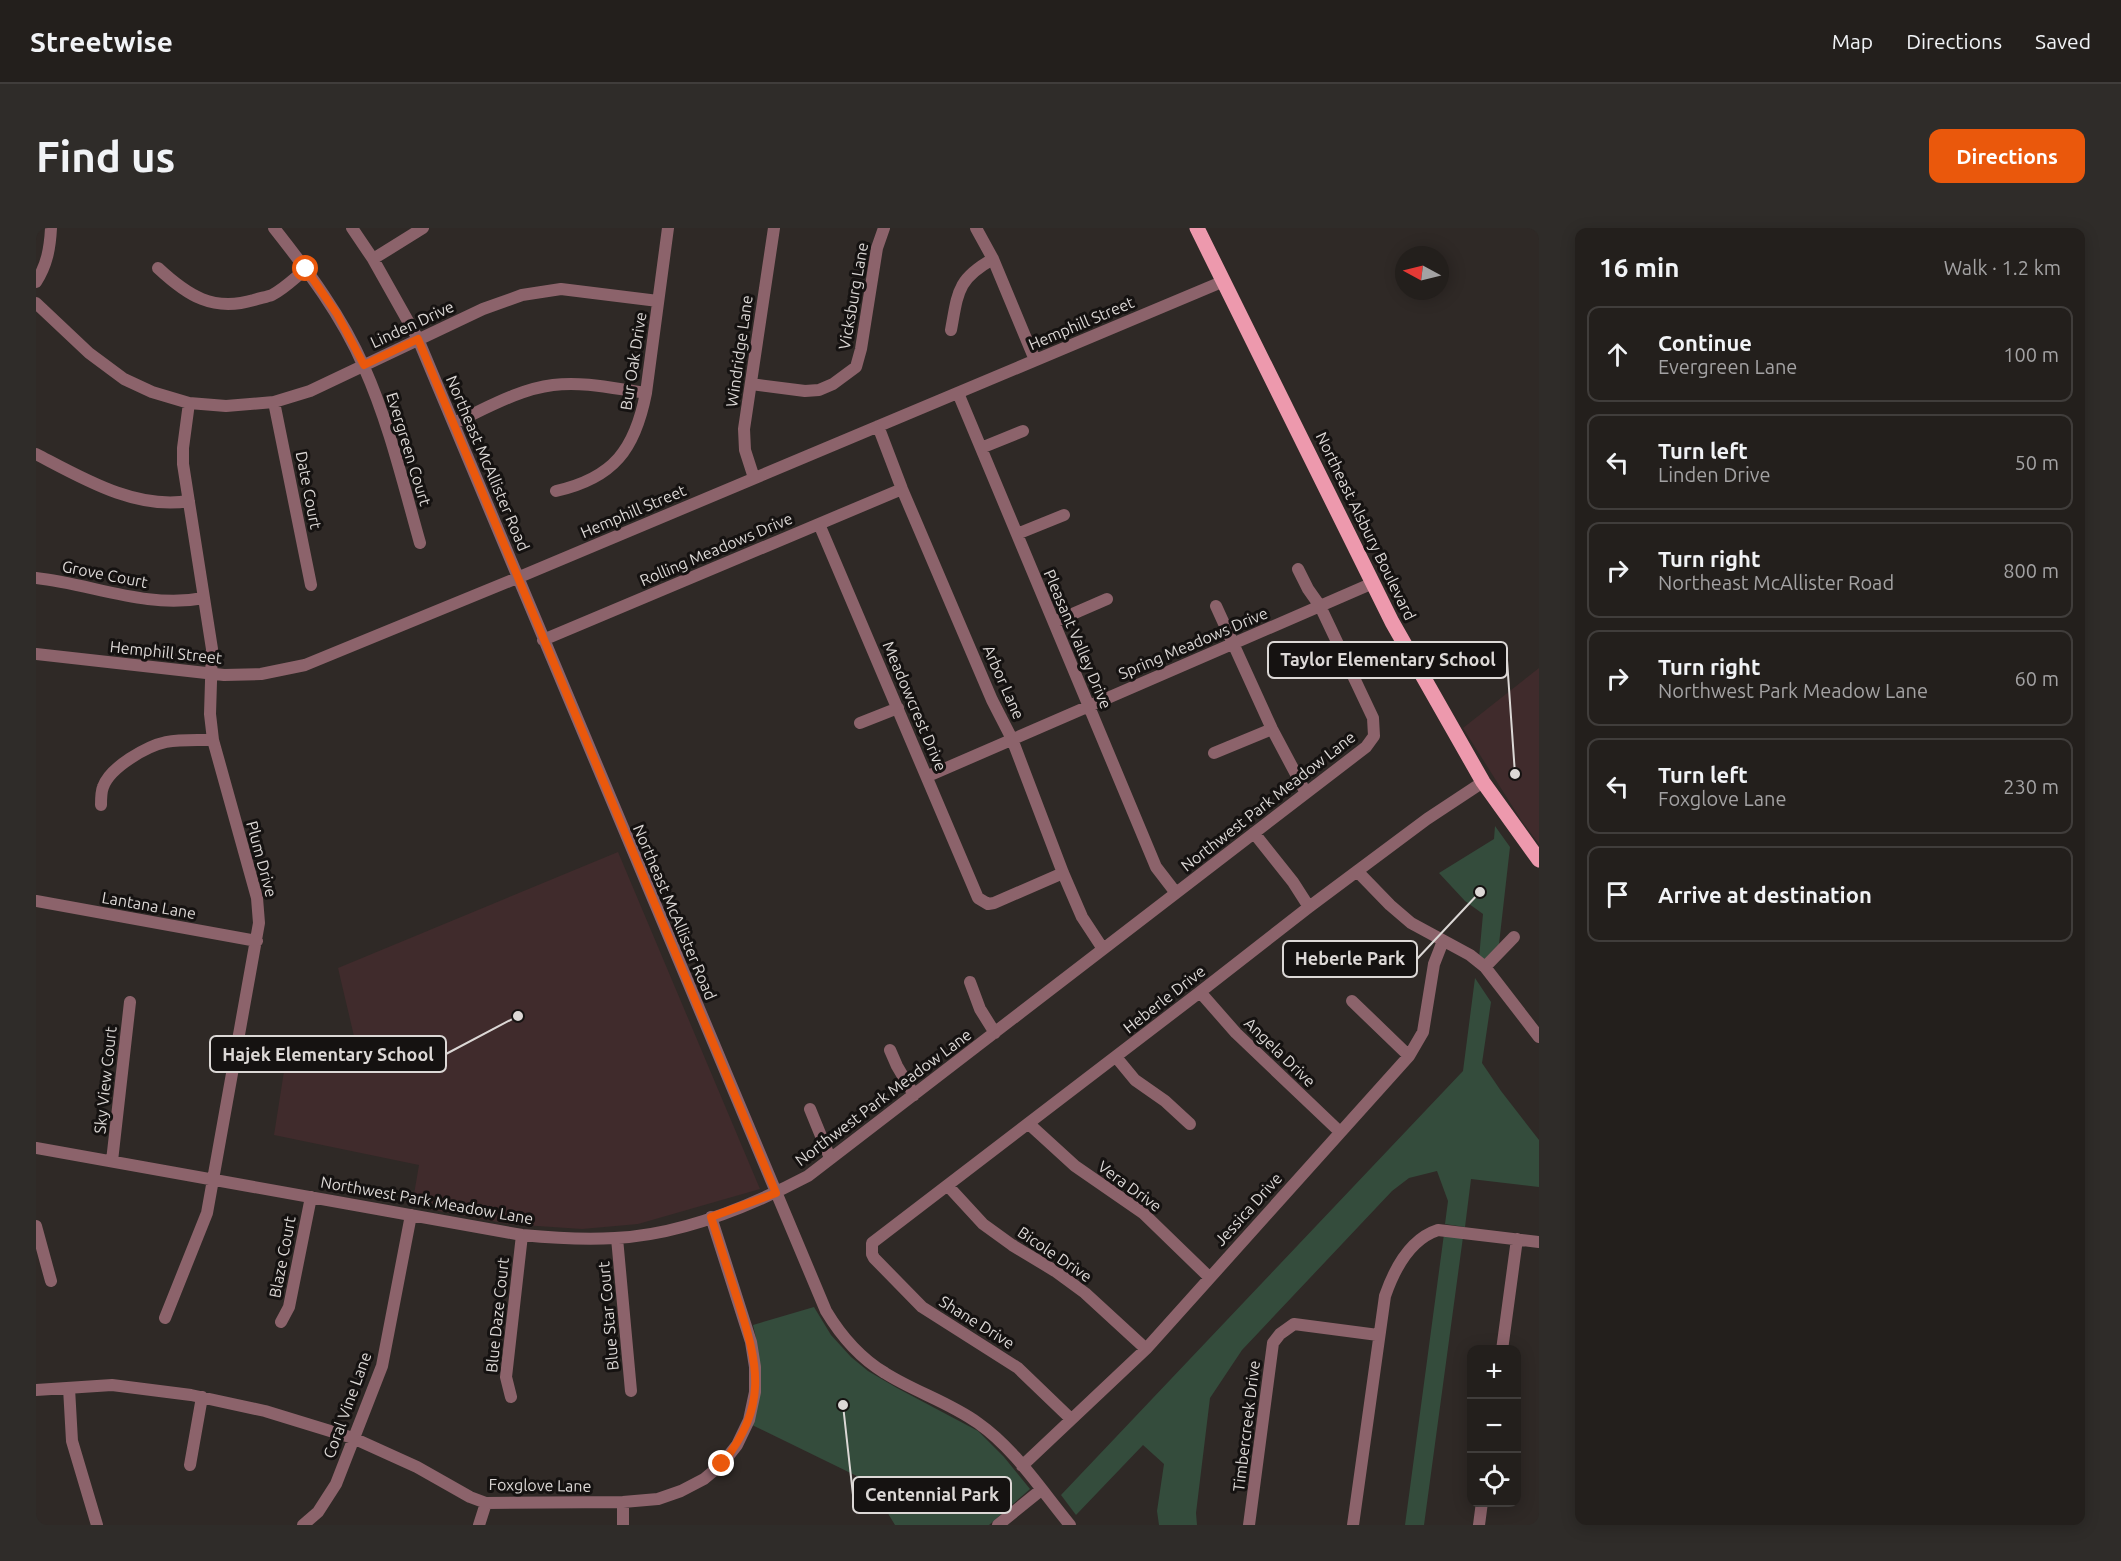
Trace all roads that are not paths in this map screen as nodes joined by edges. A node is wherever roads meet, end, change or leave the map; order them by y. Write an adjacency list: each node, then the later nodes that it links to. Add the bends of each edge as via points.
1 (51, 228): 15 (street, via 45,268)
2 (274, 228): 13 (street, Evergreen Court)
3 (352, 228): 10 (street, Northeast McAllister Road)
4 (423, 228): 10 (street)
5 (668, 228): 16 (street, Bur Oak Drive)
6 (774, 228): 22 (street, Windridge Lane)
7 (885, 228): 22 (street, Vicksburg Lane, via 877,248 856,366 819,390)
8 (976, 228): 11 (street)
9 (1197, 228): 14 (main road, Northeast Alsbury Boulevard)
10 (373, 259): 19 (street, Northeast McAllister Road)
11 (993, 259): 18 (street, via 965,279); 20 (street)
12 (158, 268): 13 (street, via 198,298 225,305 272,295)
13 (306, 269): 21 (street, Evergreen Court, via 337,314)
14 (1224, 281): 20 (street, Hemphill Street); 43 (main road, Northeast Alsbury Boulevard)
15 (36, 282)
16 (658, 302): 19 (street, Linden Drive, via 561,289 522,295); 23 (street, Bur Oak Drive)
17 (36, 303): 26 (street, Linden Drive, via 88,353 124,379)
18 (951, 330)
19 (418, 339): 21 (street, Linden Drive); 27 (street, Northeast McAllister Road)
20 (1035, 360): 24 (street, Hemphill Street)
21 (364, 365): 25 (street, Linden Drive, via 310,391); 39 (street, Evergreen Court, via 386,420)
22 (751, 384): 32 (street, Windridge Lane, via 744,429 745,450)
23 (646, 393): 27 (street, via 579,384 553,385 524,392); 34 (street, Bur Oak Drive, via 630,444 616,461 600,475)
24 (958, 393): 28 (street, Hemphill Street); 30 (street, Pleasant Valley Drive)
25 (274, 402): 26 (street, Linden Drive, via 226,406); 44 (street, Date Court)
26 (189, 403): 35 (street, Plum Drive, via 183,448)
27 (454, 423): 42 (street, Northeast McAllister Road)
28 (878, 426): 32 (street, Hemphill Street); 33 (street, Arbor Lane)
29 (1023, 431): 30 (street)
30 (981, 448): 38 (street, Pleasant Valley Drive)
31 (36, 454): 35 (street, via 103,488 168,503)
32 (754, 478): 42 (street, Hemphill Street)
33 (902, 489): 37 (street, Rolling Meadows Drive); 59 (street, Arbor Lane)
34 (556, 491)
35 (189, 501): 45 (street, Plum Drive)
36 (1064, 515): 38 (street)
37 (819, 524): 50 (street, Rolling Meadows Drive); 55 (street, Meadowcrest Drive)
38 (1017, 534): 49 (street, Pleasant Valley Drive)
39 (420, 543)
40 (1298, 569): 48 (street)
41 (36, 578): 45 (street, Grove Court, via 137,598)
42 (517, 578): 50 (street, Northeast McAllister Road); 53 (street, Hemphill Street, via 305,664 261,674)
43 (1373, 583): 48 (street, Spring Meadows Drive); 62 (main road, Northeast Alsbury Boulevard)
44 (311, 585)
45 (204, 598): 53 (street, Plum Drive, via 212,649)
46 (1107, 599): 49 (street)
47 (1216, 606): 51 (street)
48 (1320, 606): 51 (street, Spring Meadows Drive); 63 (street, Northwest Park Meadow Lane, via 1374,718 1374,736 1366,747)
49 (1053, 622): 54 (street, Pleasant Valley Drive)
50 (543, 640): 96 (street, Northeast McAllister Road)
51 (1232, 644): 54 (street, Spring Meadows Drive); 57 (street)
52 (36, 654): 53 (street, Hemphill Street)
53 (210, 675): 58 (street, Plum Drive)
54 (1089, 706): 59 (street, Spring Meadows Drive); 69 (street, Pleasant Valley Drive, via 1156,867)
55 (898, 708): 56 (street); 61 (street, Meadowcrest Drive)
56 (860, 723)
57 (1272, 729): 60 (street); 63 (street)
58 (213, 740): 64 (street, via 166,742 135,756 106,781); 73 (street, Plum Drive, via 258,898)
59 (1012, 740): 61 (street, Spring Meadows Drive); 68 (street, Arbor Lane)
60 (1214, 753)
61 (928, 776): 68 (street, Meadowcrest Drive, via 982,902 994,903)
62 (1483, 782): 66 (main road, Northeast Alsbury Boulevard); 67 (street, Heberle Drive)
63 (1306, 793): 65 (street, Northwest Park Meadow Lane)
64 (101, 805)
65 (1254, 833): 69 (street, Northwest Park Meadow Lane); 71 (street)
66 (1539, 860)
67 (1357, 871): 71 (street, Heberle Drive); 74 (street, via 1411,923)
68 (1063, 873): 75 (street, Arbor Lane, via 1082,917)
69 (1176, 893): 75 (street, Northwest Park Meadow Lane)
70 (36, 901): 73 (street, Lantana Lane)
71 (1309, 907): 78 (street, Heberle Drive)
72 (1514, 937): 76 (street)
73 (257, 941): 94 (street, Plum Drive)
74 (1443, 941): 76 (street); 84 (street, Jessica Drive, via 1434,964 1423,1032)
75 (1103, 950): 81 (street, Northwest Park Meadow Lane)
76 (1485, 967): 82 (street)
77 (970, 982): 81 (street)
78 (1200, 992): 85 (street, Heberle Drive); 90 (street, Angela Drive, via 1236,1034)
79 (1352, 1001): 84 (street)
80 (130, 1002): 93 (street, Sky View Court)
81 (994, 1033): 86 (street, Northwest Park Meadow Lane)
82 (1539, 1037)
83 (890, 1050): 86 (street)
84 (1409, 1056): 90 (street, Jessica Drive)
85 (1116, 1057): 88 (street, Heberle Drive); 89 (street, via 1135,1080)
86 (914, 1095): 92 (street, Northwest Park Meadow Lane)
87 (810, 1109): 92 (street)
88 (1029, 1124): 95 (street, Heberle Drive); 106 (street, Vera Drive, via 1075,1166 1143,1213)
89 (1190, 1124)
90 (1340, 1132): 106 (street, Jessica Drive)
91 (36, 1148): 93 (street, Northwest Park Meadow Lane)
92 (830, 1158): 96 (street, Northwest Park Meadow Lane, via 808,1176)
93 (112, 1161): 94 (street, Northwest Park Meadow Lane)
94 (212, 1180): 97 (street, Northwest Park Meadow Lane); 108 (street, Plum Drive, via 207,1213)
95 (948, 1186): 105 (street, Heberle Drive, via 876,1239); 112 (street, Bicole Drive, via 983,1224 1084,1293)
96 (776, 1193): 99 (street, Northwest Park Meadow Lane); 121 (street, Northeast McAllister Road, via 825,1311 853,1348 887,1375 978,1422)
97 (311, 1197): 98 (street, Northwest Park Meadow Lane); 109 (street, Blaze Court, via 289,1307)
98 (411, 1215): 101 (street, Northwest Park Meadow Lane); 119 (street, Coral Vine Lane, via 382,1366)
99 (711, 1217): 102 (street, Northwest Park Meadow Lane); 123 (street, Foxglove Lane, via 751,1342 755,1392 749,1420 737,1445 704,1479 658,1500)
100 (36, 1226): 107 (street)
101 (522, 1235): 102 (street, Northwest Park Meadow Lane); 117 (street, Blue Daze Court, via 506,1377)
102 (617, 1238): 115 (street, Blue Star Court)
103 (1517, 1239): 104 (street); 110 (street, via 1438,1230 1428,1233 1414,1244 1391,1279); 111 (street)
104 (1539, 1242)
105 (872, 1248): 118 (street, Shane Drive, via 874,1258 915,1301 1018,1368)
106 (1209, 1277): 112 (street, Jessica Drive)
107 (51, 1281)
108 (165, 1318)
109 (281, 1322)
110 (1378, 1335): 132 (street, Timbercreek Drive, via 1294,1324 1273,1343); 133 (street)
111 (1503, 1345)
112 (1146, 1349): 118 (street, Jessica Drive)
113 (69, 1388): 114 (street, Foxglove Lane); 116 (street, Foxglove Lane, via 112,1385); 126 (street, via 72,1441)
114 (36, 1390)
115 (631, 1391)
116 (202, 1397): 119 (street, Foxglove Lane); 120 (street)
117 (511, 1397)
118 (1071, 1419): 121 (street, Jessica Drive)
119 (353, 1438): 124 (street, Foxglove Lane); 127 (street, Coral Vine Lane, via 336,1484 318,1512)
120 (190, 1465)
121 (1022, 1466): 122 (street, Northeast McAllister Road)
122 (1041, 1490): 130 (street); 131 (street, Northeast McAllister Road)
123 (623, 1502): 124 (street, Foxglove Lane); 129 (street)
124 (486, 1503): 128 (street)
125 (1481, 1507): 134 (street)
126 (97, 1525)
127 (303, 1525)
128 (479, 1525)
129 (623, 1525)
130 (998, 1525)
131 (1070, 1525)
132 (1249, 1525)
133 (1353, 1525)
134 (1479, 1525)

